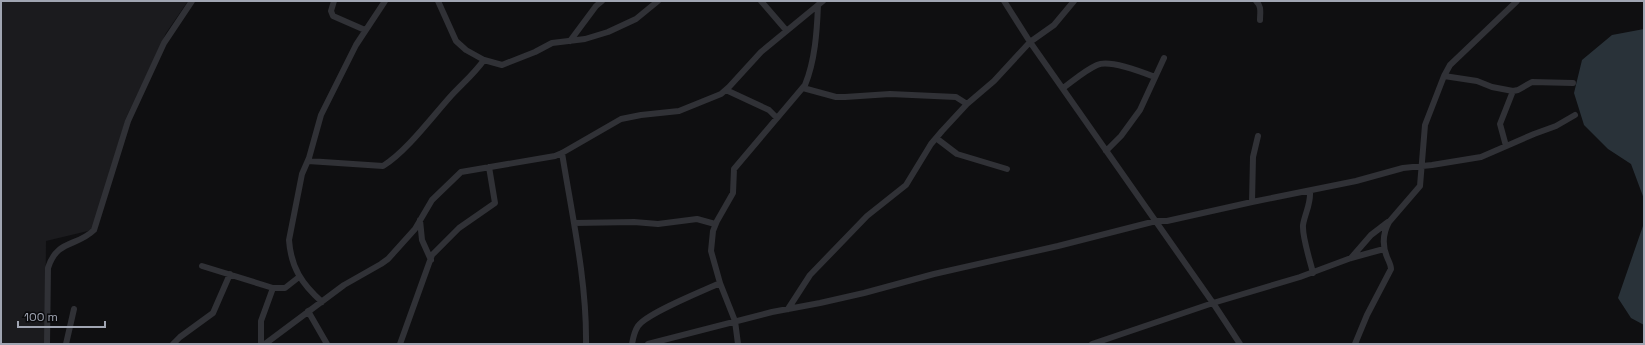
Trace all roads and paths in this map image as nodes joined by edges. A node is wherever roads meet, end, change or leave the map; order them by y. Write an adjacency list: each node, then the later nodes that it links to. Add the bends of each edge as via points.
1 (192, 1): 61 (street, via 164,43 128,121 94,230 56,252 50,261)
2 (334, 1): 14 (street, via 331,11 333,16)
3 (385, 1): 14 (street)
4 (438, 1): 19 (street, via 456,41)
5 (602, 1): 16 (street)
6 (658, 1): 16 (street, via 636,19 608,32)
7 (761, 1): 15 (street)
8 (1004, 1): 17 (street)
9 (1074, 1): 17 (street, via 1054,25)
10 (1256, 1): 13 (street, via 1261,8)
11 (1517, 1): 20 (street, via 1450,66)
12 (820, 3): 15 (street); 23 (street, via 810,69)
13 (1260, 20)
14 (365, 30): 35 (street, via 324,107)
15 (786, 30): 25 (street, via 761,52)
16 (570, 41): 19 (street, via 552,43 506,64)
17 (1030, 42): 24 (street); 27 (street, via 994,81)
18 (1164, 58): 21 (street)
19 (484, 60): 35 (street, via 408,144 386,164 379,166)
20 (1444, 76): 26 (street, via 1477,81); 37 (street, via 1425,125)
21 (1155, 77): 24 (street, via 1124,66 1098,64); 33 (street, via 1135,118)
22 (1573, 83): 26 (street, via 1532,82)
23 (803, 88): 27 (street, via 836,97 890,94 956,97); 29 (street)
24 (1063, 88): 33 (street)
25 (726, 90): 29 (street, via 769,110); 34 (street, via 685,109 621,119)
26 (1513, 91): 32 (street, via 1500,124)
27 (967, 104): 31 (street)
28 (1574, 116): 32 (street)
29 (777, 118): 45 (street, via 734,169 733,192)
30 (1258, 136): 40 (street, via 1253,157)
31 (936, 138): 38 (street, via 957,154); 58 (street, via 906,185 867,216 810,275)
32 (1506, 146): 37 (street, via 1481,158)
33 (1106, 151): 42 (street)
34 (562, 153): 36 (street); 44 (street)
35 (308, 161): 52 (street, via 302,174 289,240 289,249)
36 (489, 167): 41 (street, via 461,172 435,196); 48 (street, via 495,203 453,233 434,251)
37 (1421, 167): 39 (street, via 1394,170); 43 (street, via 1418,189)
38 (1007, 170)
39 (1310, 191): 40 (street); 50 (street, via 1311,199 1305,215 1303,232)
40 (1252, 202): 42 (street, via 1167,221)
41 (420, 220): 48 (street, via 422,240); 55 (street, via 388,259 350,281)
42 (1156, 221): 56 (street); 58 (street, via 864,293)
43 (1389, 222): 46 (street, via 1384,235); 47 (street, via 1371,235)
44 (574, 223): 45 (street, via 658,224 698,219); 68 (street, via 583,286)
45 (715, 224): 53 (street, via 711,251)
46 (1384, 248): 47 (street); 74 (street, via 1392,270 1367,315)
47 (1351, 258): 50 (street)
48 (430, 260): 67 (street)
49 (202, 266): 51 (street)
50 (1313, 273): 56 (street)
51 (230, 274): 54 (street); 63 (street, via 213,313)
52 (299, 277): 54 (street, via 285,288); 55 (street)
53 (720, 283): 60 (street); 69 (street, via 644,320 638,326)
54 (273, 288): 64 (street, via 261,321)
55 (322, 302): 59 (street)
56 (1213, 303): 72 (street); 73 (street)
57 (74, 309): 62 (street)
58 (788, 309): 60 (street)
59 (308, 311): 65 (street); 66 (street)
60 (735, 321): 70 (street); 71 (street)
61 (47, 344)
62 (66, 344)
63 (173, 344)
64 (261, 344)
65 (266, 344)
66 (327, 344)
67 (400, 344)
68 (586, 344)
69 (632, 344)
70 (648, 344)
71 (738, 344)
72 (1092, 344)
73 (1240, 344)
74 (1355, 344)

